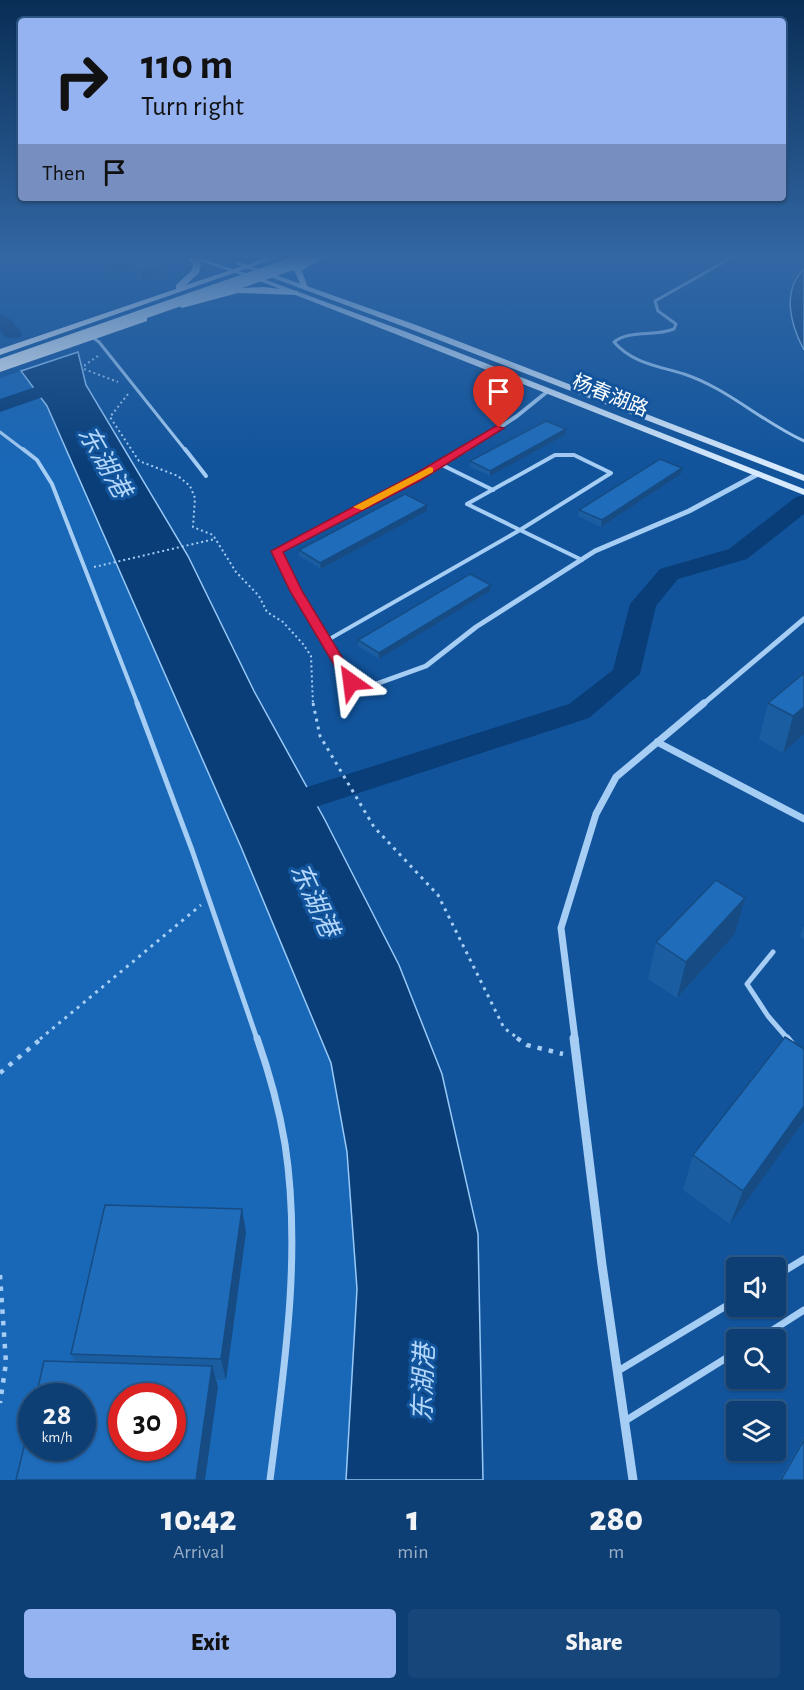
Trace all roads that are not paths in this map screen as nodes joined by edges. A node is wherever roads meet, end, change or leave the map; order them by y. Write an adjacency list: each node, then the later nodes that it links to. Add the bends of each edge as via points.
1 (71, 327): 9 (main road)
2 (89, 327): 10 (main road)
3 (108, 327): 11 (main road, bridge)
4 (120, 327): 8 (main road)
5 (383, 327): 13 (main road, 杨春湖路)
6 (411, 327): 19 (main road, 杨春湖路)
7 (674, 327): 15 (lane, via 654,335 625,336 614,342 632,357 698,380)
8 (92, 337): 12 (main road); 18 (lane)
9 (0, 352)
10 (0, 358)
11 (0, 364)
12 (0, 369)
13 (548, 391): 16 (street, via 519,417); 17 (main road, 杨春湖路)
14 (0, 432): 38 (lane, via 29,452 45,471 210,897 273,1091 288,1167 290,1291)
15 (804, 441)
16 (440, 464): 20 (lane); 25 (street, via 277,551)
17 (758, 474): 21 (main road, 杨春湖路); 23 (street)
18 (206, 476)
19 (804, 478)
20 (493, 490): 22 (lane, via 467,504); 22 (lane, via 555,455 573,455 611,473)
21 (804, 492)
22 (520, 530): 23 (lane); 25 (lane)
23 (582, 560): 25 (street, via 476,627 426,666 365,688 351,682)
24 (804, 619): 26 (street)
25 (326, 641)
26 (657, 742): 27 (street); 36 (street, via 616,777 596,814 561,928)
27 (804, 819)
28 (773, 952): 29 (lane, via 747,984)
29 (796, 1048)
30 (804, 1259): 31 (lane)
31 (786, 1270)
32 (726, 1305): 36 (lane)
33 (804, 1310): 34 (lane)
34 (774, 1329)
35 (726, 1358): 37 (lane)
36 (617, 1372): 37 (street)
37 (625, 1421): 39 (street)
38 (270, 1480)
39 (633, 1480)

